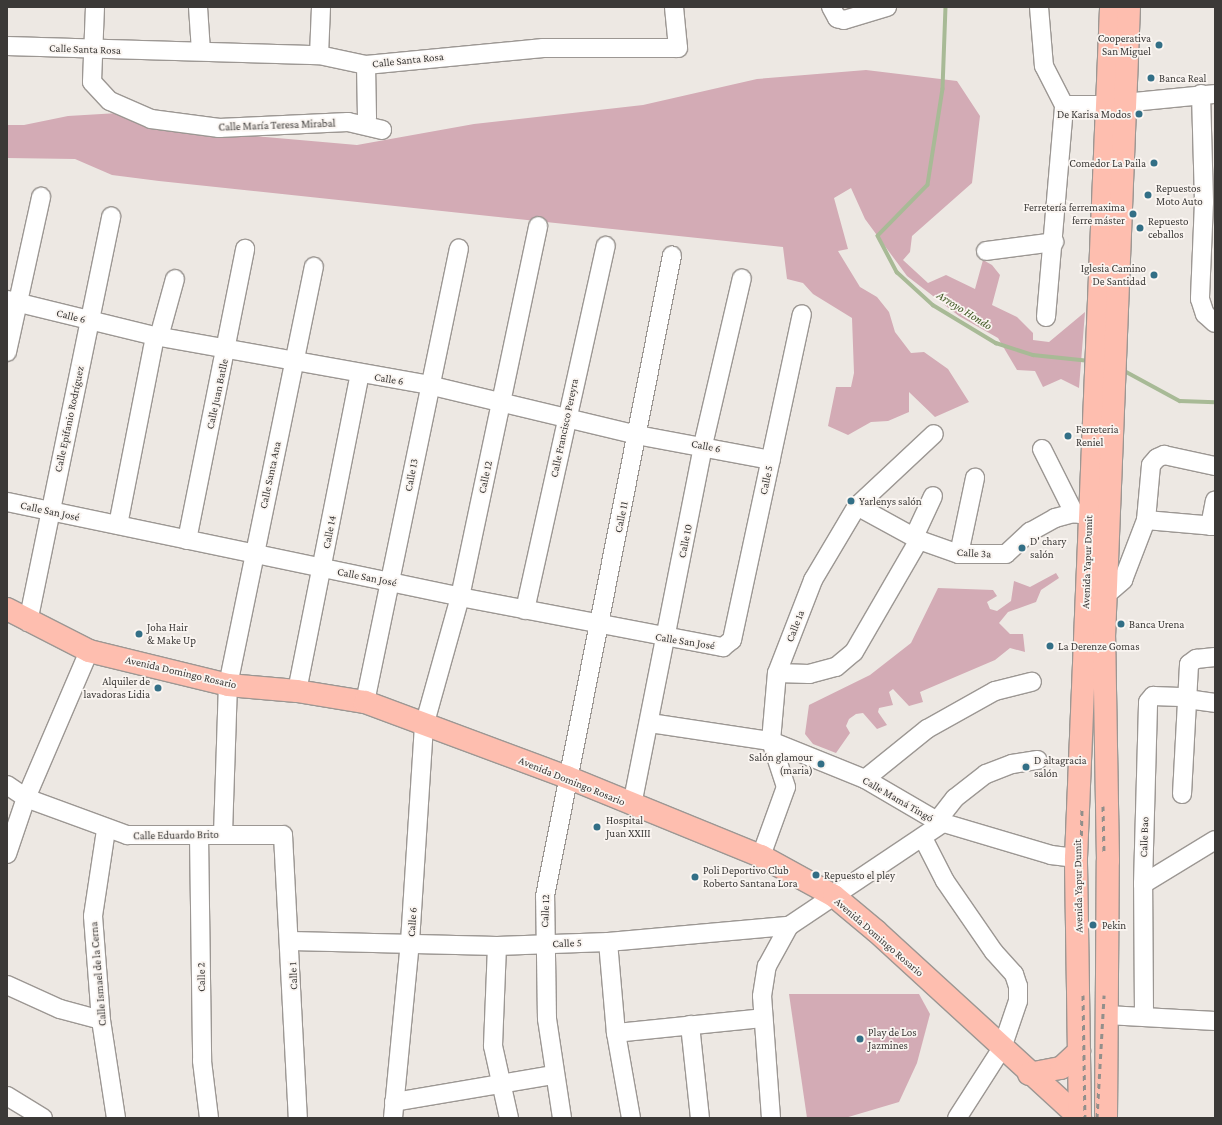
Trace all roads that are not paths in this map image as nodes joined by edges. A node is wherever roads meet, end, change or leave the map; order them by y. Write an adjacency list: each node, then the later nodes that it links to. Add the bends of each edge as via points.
1 (95, 7): 11 (street, Calle María Teresa Mirabal)
2 (198, 7): 12 (street)
3 (321, 7): 13 (street)
4 (674, 7): 14 (street, Calle Santa Rosa, via 678,48 543,48)
5 (831, 7): 6 (street, via 838,18 844,20)
6 (887, 7)
7 (1039, 7): 17 (street, via 1044,66)
8 (1111, 7): 16 (main road, Avenida Yapur Dumit)
9 (1129, 7): 16 (main road, Avenida Yapur Dumit)
10 (7, 46): 11 (street, Calle Santa Rosa)
11 (92, 49): 12 (street, Calle Santa Rosa); 19 (street, Calle María Teresa Mirabal, via 92,82 101,95 151,119 219,128 348,122)
12 (201, 51): 13 (street, Calle Santa Rosa)
13 (320, 55): 14 (street, Calle Santa Rosa)
14 (366, 65): 18 (street)
15 (1208, 94): 16 (street); 36 (street, via 1200,300 1204,314)
16 (1114, 104): 17 (street); 45 (main road, Avenida Yapur Dumit)
17 (1064, 105): 23 (street)
18 (367, 118)
19 (382, 130)
20 (41, 196): 32 (street)
21 (111, 216): 35 (street, Calle Epifanio Rodríguez)
22 (538, 226): 43 (street, Calle 12)
23 (1054, 242): 27 (street); 34 (street)
24 (606, 246): 44 (street, Calle Francisco Pereyra)
25 (245, 249): 38 (street, Calle Juan Batlle)
26 (458, 249): 42 (street, Calle 13)
27 (986, 251)
28 (672, 255): 47 (street, Calle 11)
29 (314, 267): 40 (street, Calle Santa Ana)
30 (742, 278): 48 (street, Calle 10)
31 (175, 279): 37 (street)
32 (12, 302): 35 (street, Calle 6); 39 (street)
33 (802, 314): 50 (street, Calle 5)
34 (1046, 317)
35 (89, 320): 37 (street, Calle 6); 57 (street, Calle Epifanio Rodríguez)
36 (1215, 323)
37 (157, 337): 38 (street, Calle 6); 60 (street)
38 (228, 347): 40 (street, Calle 6); 63 (street, Calle Juan Batlle)
39 (7, 352)
40 (294, 361): 41 (street, Calle 6); 64 (street, Calle Santa Ana)
41 (360, 374): 42 (street, Calle 6); 66 (street, Calle 14)
42 (429, 385): 43 (street, Calle 6); 67 (street, Calle 13)
43 (501, 402): 44 (street, Calle 6); 69 (street, Calle 12)
44 (566, 418): 47 (street, Calle 6); 71 (street, Calle Francisco Pereyra)
45 (1103, 431): 58 (main road, Avenida Yapur Dumit); 68 (main road, Avenida Yapur Dumit)
46 (934, 434): 56 (street, Calle 1a)
47 (637, 435): 48 (street, Calle 6); 73 (street, Calle 11)
48 (703, 445): 50 (street, Calle 6); 74 (street, Calle 10)
49 (1042, 450): 58 (street)
50 (771, 460): 75 (street, Calle 5)
51 (1215, 466): 59 (street, via 1164,455 1157,458 1152,465)
52 (976, 478): 65 (street)
53 (933, 496): 62 (street)
54 (1215, 500): 61 (street)
55 (7, 502): 57 (street, Calle San José)
56 (857, 506): 62 (street, Calle 3a); 78 (street, Calle 1a, via 813,580)
57 (50, 512): 60 (street, Calle San José); 72 (street, Calle Epifanio Rodríguez)
58 (1081, 515): 65 (street, Calle 3a, via 1055,518 1030,532 1006,554); 104 (main road, Avenida Yapur Dumit)
59 (1146, 520): 61 (street); 68 (street, via 1123,580)
60 (118, 524): 63 (street, Calle San José)
61 (1213, 526)
62 (917, 538): 65 (street, Calle 3a); 78 (street, via 854,652 836,668 809,674)
63 (187, 540): 64 (street, Calle San José)
64 (253, 554): 66 (street, Calle San José); 80 (street, Calle Santa Ana)
65 (959, 554)
66 (321, 568): 67 (street, Calle San José); 81 (street, Calle 14)
67 (390, 580): 69 (street, Calle San José); 83 (street, Calle 13)
68 (1106, 595): 115 (main road, Avenida Yapur Dumit)
69 (460, 597): 71 (street, Calle San José); 86 (street, Calle 12)
70 (7, 609): 72 (main road, Avenida Domingo Rosario)
71 (525, 610): 73 (street, Calle San José)
72 (28, 622): 76 (main road, Avenida Domingo Rosario)
73 (601, 625): 74 (street, Calle San José); 89 (street, Calle 11)
74 (666, 638): 75 (street, Calle San José, via 723,647); 85 (street, Calle 10)
75 (728, 645)
76 (89, 651): 80 (main road, Avenida Domingo Rosario); 93 (street)
77 (1215, 657): 82 (street, via 1192,660)
78 (777, 673): 87 (street, Calle 1a)
79 (1032, 682): 90 (street, via 995,691 927,729)
80 (228, 684): 81 (main road, Avenida Domingo Rosario); 97 (street, Calle Santa Ana)
81 (297, 691): 83 (main road, Avenida Domingo Rosario)
82 (1187, 698): 84 (street); 92 (street); 105 (street, Calle Bao, via 1153,696 1148,702)
83 (365, 702): 86 (main road, Avenida Domingo Rosario)
84 (1215, 703)
85 (650, 723): 87 (street, Calle Mamá Tingó); 94 (street, Calle 10)
86 (424, 726): 89 (main road, Avenida Domingo Rosario); 109 (street, Calle 6)
87 (771, 741): 90 (street, Calle Mamá Tingó); 103 (street, Calle 1a, via 786,787)
88 (1038, 760): 95 (street, Calle 5, via 1012,764 986,774 955,798)
89 (568, 777): 94 (main road, Avenida Domingo Rosario); 111 (street, Calle 12, via 545,896)
90 (865, 778): 95 (street, Calle Mamá Tingó)
91 (7, 785): 93 (street, Calle Eduardo Brito)
92 (1182, 794)
93 (26, 798): 96 (street, Calle Eduardo Brito); 102 (street)
94 (632, 805): 103 (main road, Avenida Domingo Rosario)
95 (940, 822): 100 (street, Calle 5); 104 (street, Calle Mamá Tingó, via 1051,855)
96 (106, 830): 98 (street, Calle Eduardo Brito, via 127,835); 117 (street, Calle Ismael de la Cerna, via 93,916)
97 (223, 834): 98 (street, Calle Eduardo Brito); 99 (street, Calle Eduardo Brito)
98 (199, 835): 130 (street, Calle 2, via 202,1061)
99 (283, 835): 108 (street, Calle 1)
100 (923, 838): 106 (street, Calle 5); 121 (street, via 945,881 994,952 1014,974 1018,1001)
101 (1215, 840): 105 (street)
102 (7, 854)
103 (761, 856): 106 (main road, Avenida Domingo Rosario)
104 (1076, 858): 122 (main road, Avenida Yapur Dumit)
105 (1143, 884): 114 (street, Calle Bao)
106 (834, 896): 107 (street, Calle 5); 121 (main road, Avenida Domingo Rosario)
107 (789, 926): 110 (street, Calle 5); 116 (street, via 768,966)
108 (292, 941): 109 (street, Calle 5); 131 (street, Calle 1)
109 (410, 942): 112 (street, Calle 5); 127 (street, Calle 6)
110 (608, 942): 111 (street, Calle 5); 120 (street)
111 (544, 944): 112 (street, Calle 5); 124 (street, Calle 12)
112 (497, 946): 125 (street, via 493,1046)
113 (7, 985): 117 (street, via 60,1009)
114 (1144, 1014): 115 (street); 118 (street)
115 (1106, 1015): 139 (main road, Avenida Yapur Dumit)
116 (764, 1018): 119 (street); 136 (street)
117 (101, 1020): 129 (street, Calle Ismael de la Cerna)
118 (1215, 1021)
119 (690, 1025): 120 (street); 135 (street)
120 (616, 1033): 134 (street)
121 (1002, 1048): 123 (main road, Avenida Domingo Rosario); 137 (street)
122 (1079, 1051): 123 (main road, via 1061,1068); 138 (main road, Avenida Yapur Dumit)
123 (1029, 1074): 138 (main road, Avenida Domingo Rosario)
124 (554, 1075): 125 (street); 133 (street, Calle 12)
125 (500, 1087): 127 (street); 132 (street)
126 (7, 1096): 128 (street)
127 (394, 1110)
128 (42, 1118)
129 (116, 1118)
130 (209, 1118)
131 (298, 1118)
132 (510, 1118)
133 (562, 1118)
134 (631, 1118)
135 (700, 1118)
136 (770, 1118)
137 (957, 1118)
138 (1080, 1118)
139 (1106, 1118)

